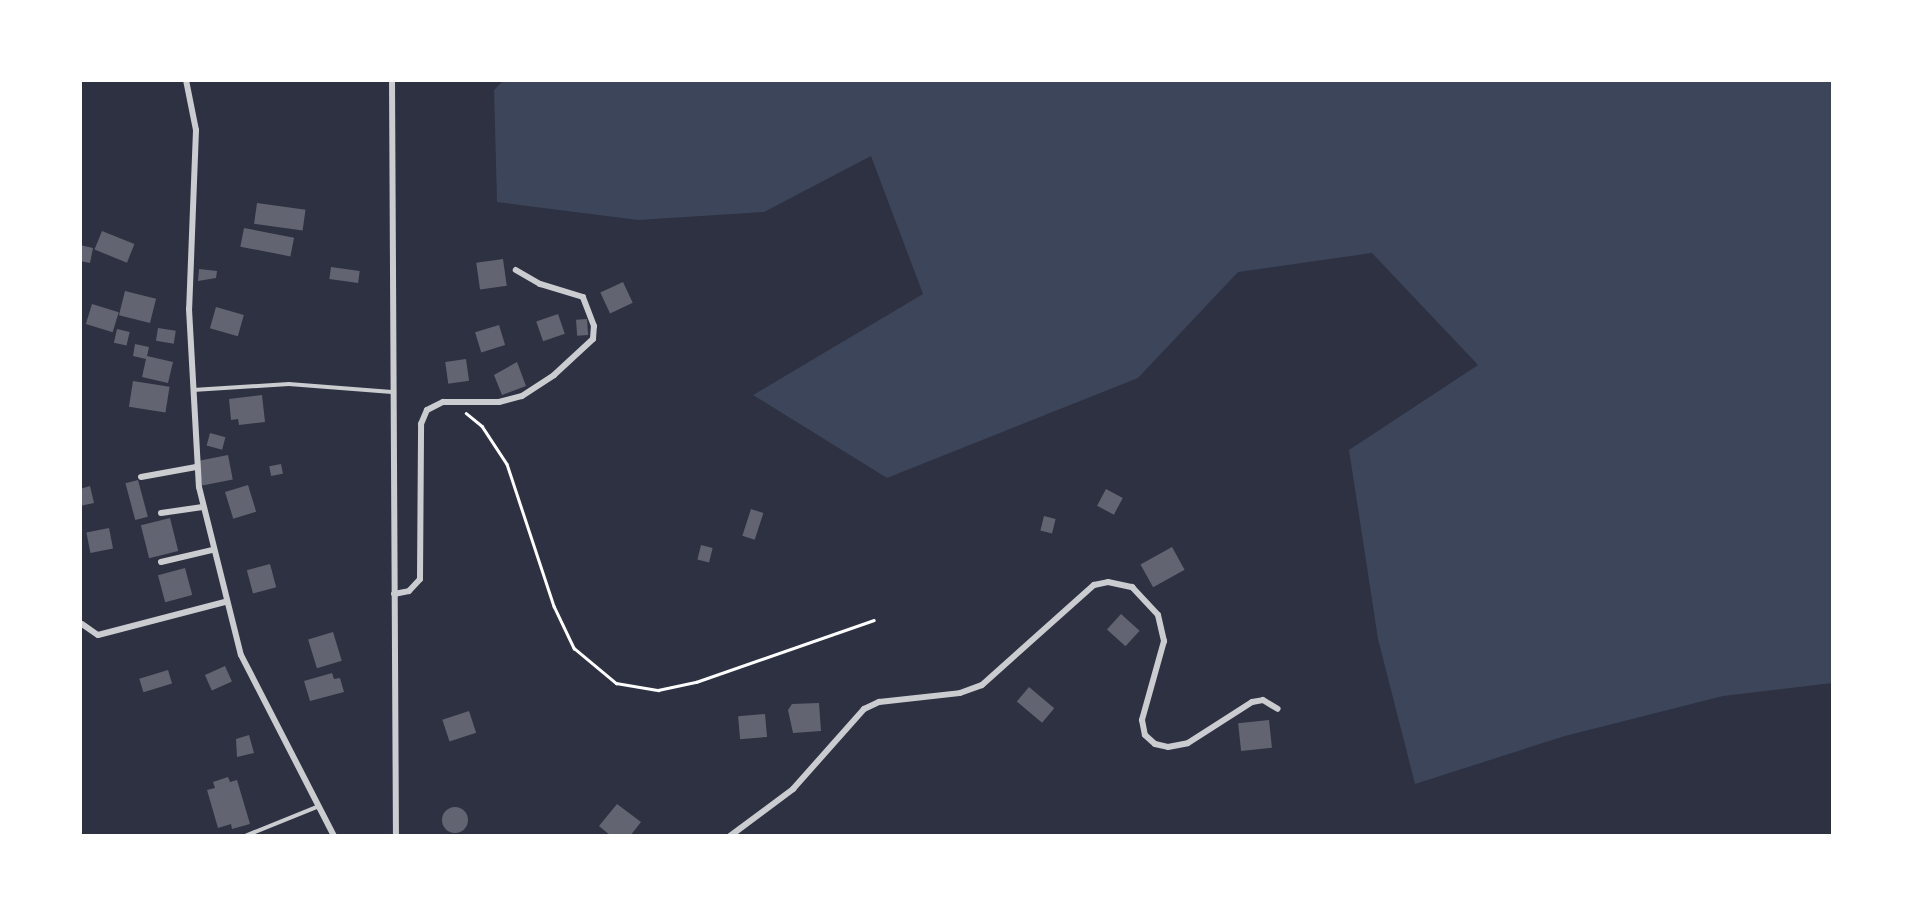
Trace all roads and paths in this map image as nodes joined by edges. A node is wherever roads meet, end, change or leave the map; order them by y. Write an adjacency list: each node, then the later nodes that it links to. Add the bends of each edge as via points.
1 (186, 80): 4 (street, via 196,130)
2 (392, 80): 5 (street)
3 (516, 271): 6 (street, via 583,297 594,326 593,338 554,376 522,396)
4 (191, 390): 5 (lane, via 289,384); 7 (street)
5 (392, 392): 13 (street)
6 (452, 403): 13 (street, via 431,406 422,419 420,579 409,591); 15 (path, via 482,426 507,464 554,606 574,648 616,683 658,690 696,682)
7 (196, 467): 8 (street); 9 (street)
8 (141, 477)
9 (203, 507): 10 (street); 11 (street)
10 (161, 513)
11 (212, 550): 12 (street); 14 (street)
12 (160, 562)
13 (394, 594): 21 (street)
14 (225, 602): 16 (street, via 98,635); 18 (street, via 258,694)
15 (874, 620)
16 (82, 624)
17 (1279, 709): 22 (street, via 1263,700 1252,702 1188,743 1155,744 1145,735 1142,720 1164,641 1158,615 1132,587 1108,582 1094,585 982,685 960,693 879,702 864,709 793,789)
18 (317, 807): 19 (lane); 20 (street)
19 (245, 835)
20 (334, 835)
21 (396, 835)
22 (730, 835)

